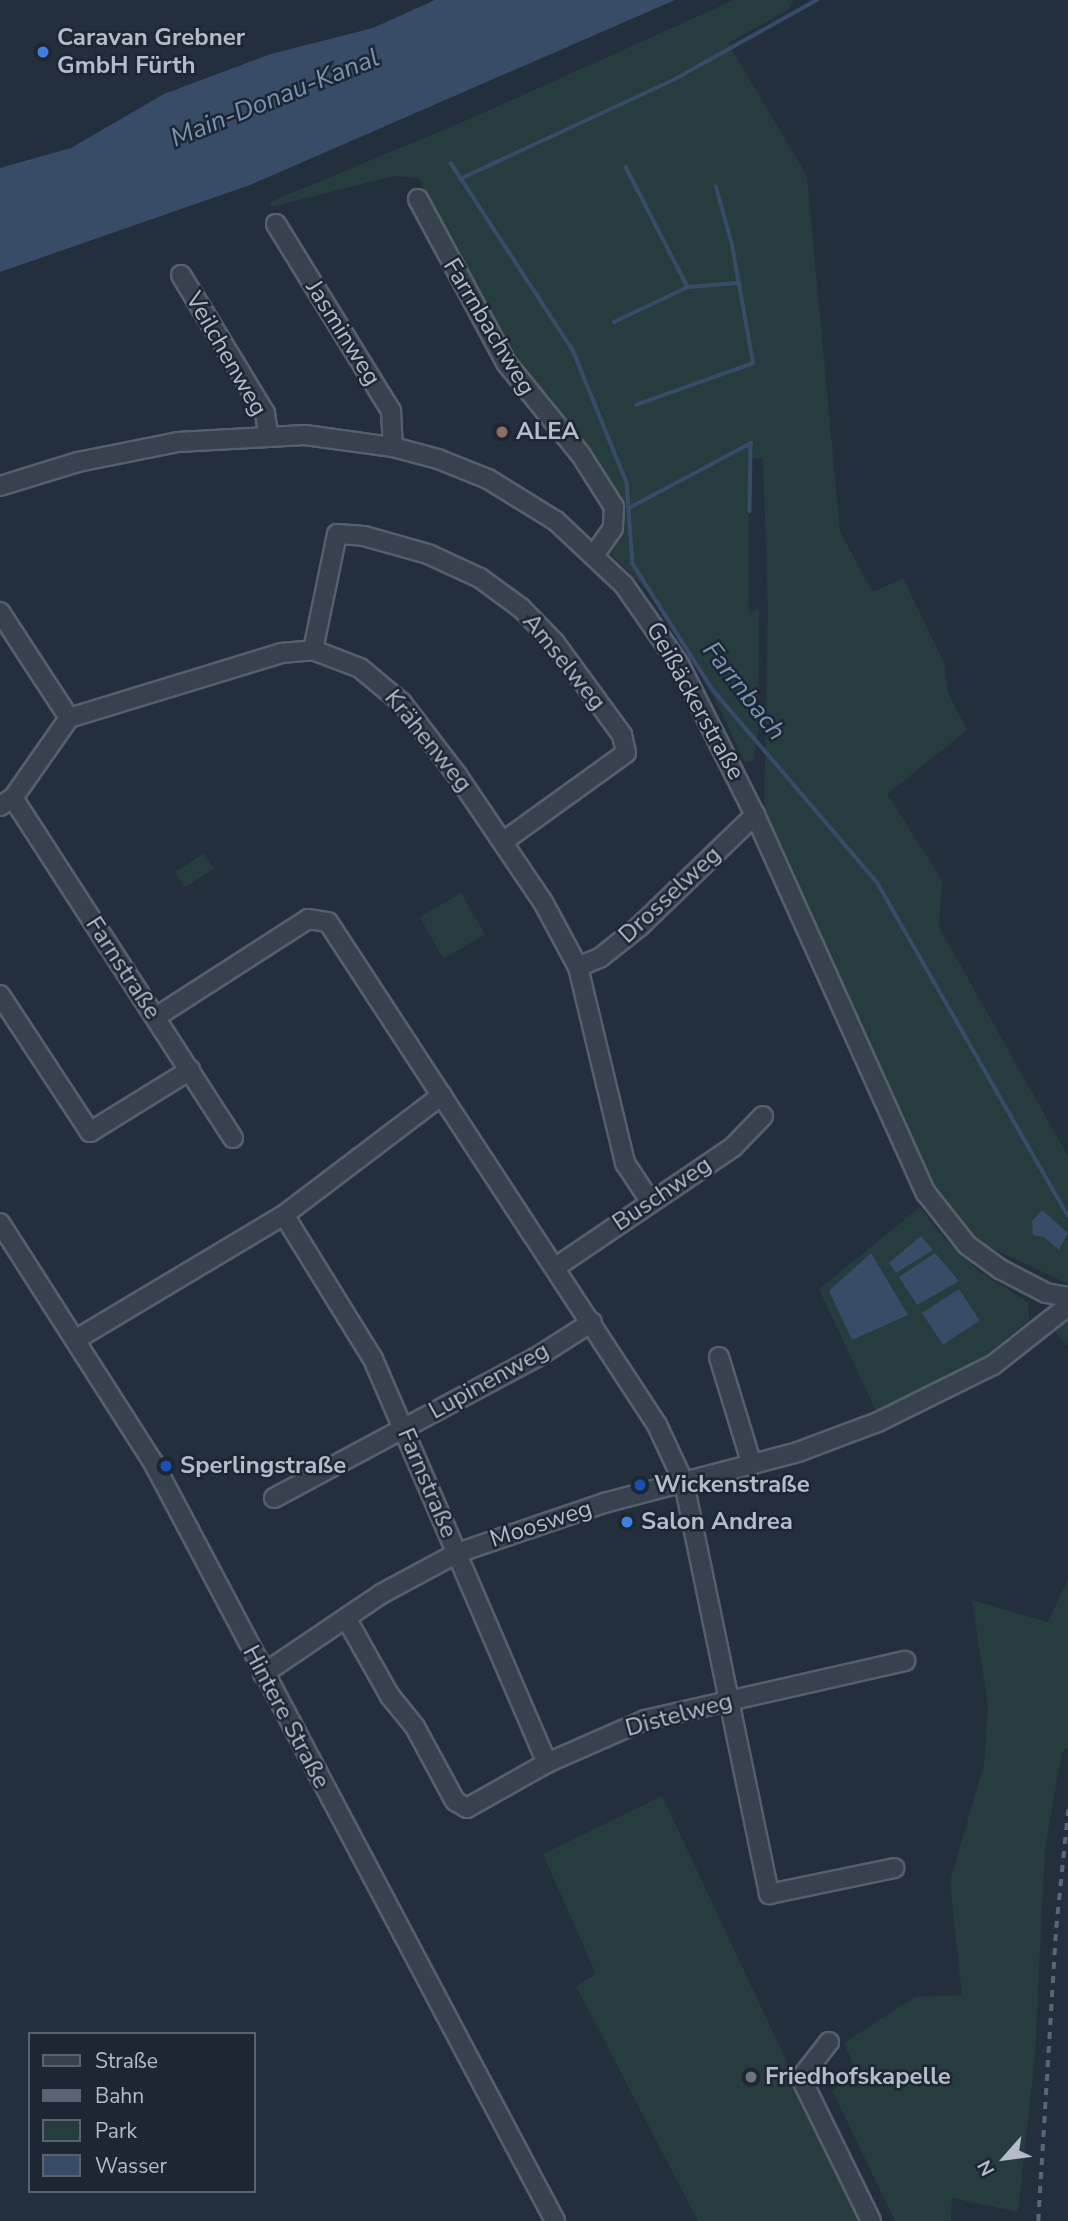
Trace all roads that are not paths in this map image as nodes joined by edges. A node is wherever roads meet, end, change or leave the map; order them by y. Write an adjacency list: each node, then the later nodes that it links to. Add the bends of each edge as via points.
1 (418, 199): 7 (street, Farrnbachweg, via 507,364 581,454 614,507 613,528)
2 (276, 224): 5 (street, Jasminweg, via 391,411)
3 (181, 275): 4 (street, Veilchenweg, via 265,413)
4 (268, 435): 5 (street, Geißäckerstraße); 6 (street, Geißäckerstraße, via 156,445)
5 (393, 447): 7 (street, Geißäckerstraße, via 488,479 555,521)
6 (0, 486)
7 (595, 554): 12 (street, Geißäckerstraße, via 637,601 679,664)
8 (1, 618): 10 (street)
9 (313, 649): 10 (street, via 247,660); 13 (street, Krähenweg, via 360,668 393,694); 13 (street, Amselweg, via 337,534 364,536 428,554 480,578 521,608 555,643 614,723 626,753)
10 (69, 718): 11 (street)
11 (6, 802): 16 (street, Farnstraße)
12 (755, 816): 14 (street, Drosselweg, via 640,926 601,957); 25 (street, Geißäckerstraße, via 926,1193 967,1245)
13 (504, 841): 14 (street, Krähenweg)
14 (578, 967): 21 (street, Krähenweg, via 625,1163)
15 (0, 995): 17 (street, via 90,1132)
16 (156, 1017): 17 (street, Farnstraße); 18 (street, via 307,919 328,922)
17 (190, 1070): 20 (street, Farnstraße)
18 (442, 1095): 22 (street); 24 (street)
19 (764, 1116): 21 (street, Buschweg, via 733,1147)
20 (233, 1138)
21 (650, 1201): 24 (street, Buschweg)
22 (284, 1214): 30 (street); 32 (street, Farnstraße, via 339,1297)
23 (0, 1223): 30 (street, Hintere Straße)
24 (556, 1267): 28 (street)
25 (1046, 1293): 26 (street, Geißäckerstraße); 29 (street)
26 (1068, 1297)
27 (1068, 1306): 29 (street, Moosweg)
28 (592, 1322): 32 (street, Lupinenweg); 34 (street, via 657,1425)
29 (1035, 1331): 33 (street, Moosweg, via 993,1365 944,1392 821,1444)
30 (75, 1340): 39 (street, Hintere Straße, via 153,1462)
31 (719, 1357): 33 (street)
32 (403, 1428): 35 (street, Lupinenweg); 36 (street, Farnstraße)
33 (752, 1465): 34 (street, Moosweg)
34 (684, 1483): 36 (street, Moosweg, via 549,1520); 40 (street)
35 (274, 1498)
36 (457, 1553): 37 (street, Moosweg); 41 (street, Farnstraße)
37 (346, 1618): 39 (street, Moosweg); 41 (street, Distelweg, via 390,1696 415,1727 455,1801 467,1808)
38 (905, 1661): 40 (street, Distelweg)
39 (263, 1674): 44 (street, Hintere Straße)
40 (728, 1701): 41 (street, Distelweg, via 645,1720); 42 (street, via 769,1894)
41 (547, 1763)
42 (894, 1868)
43 (829, 2042): 45 (street, via 801,2078)
44 (555, 2221)
45 (870, 2221)

